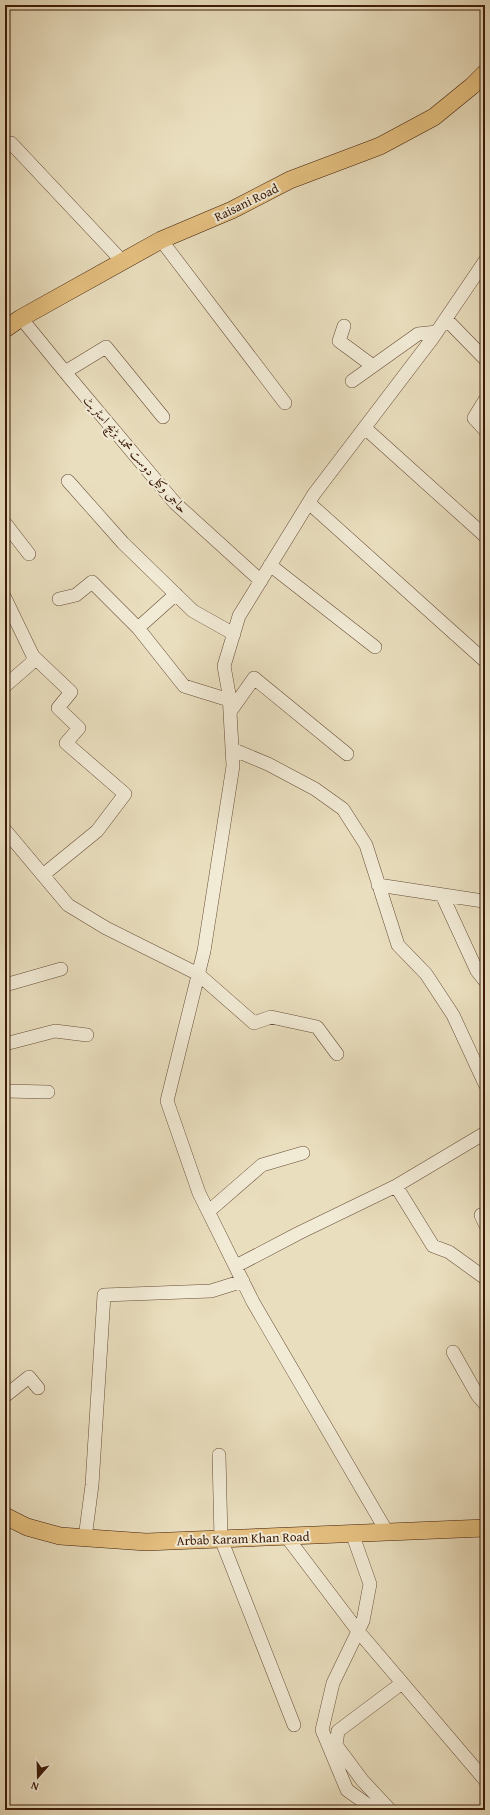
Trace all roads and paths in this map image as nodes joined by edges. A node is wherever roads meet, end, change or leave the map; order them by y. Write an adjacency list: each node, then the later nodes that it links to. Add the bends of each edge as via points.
1 (485, 73): 3 (main road, Raisani Road, via 434,117 380,146 290,180 232,210)
2 (11, 143): 5 (street)
3 (161, 240): 5 (main road, Raisani Road); 16 (street)
4 (485, 261): 7 (street)
5 (123, 262): 6 (main road, Raisani Road)
6 (21, 318): 9 (main road, Raisani Road); 13 (street, حاجی وکیل دوست محمد بڑیچ اسٹریٹ)
7 (446, 320): 10 (street); 11 (street)
8 (344, 326): 12 (street, via 339,341)
9 (5, 329)
10 (437, 332): 12 (street, via 418,334); 18 (street)
11 (485, 360)
12 (373, 366): 14 (street)
13 (65, 372): 17 (street, via 106,347); 26 (street, حاجی وکیل دوست محمد بڑیچ اسٹریٹ, via 175,503)
14 (352, 381)
15 (485, 400): 19 (street, via 474,418)
16 (285, 403)
17 (163, 417)
18 (365, 428): 21 (street); 23 (street)
19 (485, 430)
20 (68, 481): 27 (street, via 122,543)
21 (309, 503): 25 (street); 34 (street)
22 (5, 523): 24 (street)
23 (485, 536)
24 (29, 554)
25 (270, 565): 26 (street); 32 (street)
26 (261, 581): 31 (street, via 239,616)
27 (176, 594): 30 (street); 31 (street, via 193,611)
28 (5, 598): 33 (street)
29 (59, 598): 30 (street, via 76,595 92,582)
30 (138, 628): 36 (street, via 184,686)
31 (234, 634): 36 (street, via 224,666)
32 (375, 647)
33 (36, 659): 35 (street); 40 (street, via 71,692 58,708 79,728 66,743 125,794 97,831)
34 (485, 661)
35 (5, 686)
36 (229, 706): 37 (street); 38 (street, via 254,678)
37 (232, 750): 41 (street, via 268,764 314,789 343,809 366,845); 45 (street, via 233,766)
38 (347, 754)
39 (5, 830): 40 (street)
40 (44, 875): 45 (street, via 68,905 106,928)
41 (378, 885): 42 (street); 51 (street, via 398,945 426,974 454,1015)
42 (442, 895): 43 (street, via 483,901); 46 (street, via 477,971)
43 (485, 898)
44 (61, 969): 47 (street)
45 (198, 974): 50 (street, via 254,1023 271,1017 317,1027); 57 (street, via 167,1101)
46 (485, 981)
47 (5, 985)
48 (87, 1035): 49 (street, via 55,1030)
49 (5, 1044)
50 (337, 1054)
51 (485, 1084)
52 (5, 1091): 53 (street)
53 (48, 1092)
54 (485, 1133): 56 (street)
55 (303, 1153): 57 (street, via 262,1165)
56 (396, 1186): 58 (street); 59 (street, via 433,1246 449,1252)
57 (209, 1211): 58 (street)
58 (236, 1266): 60 (street)
59 (485, 1278)
60 (243, 1280): 68 (street, via 253,1302); 71 (street, via 211,1291 104,1294 92,1485)
61 (453, 1352): 64 (street)
62 (38, 1388): 63 (street, via 29,1377)
63 (5, 1396)
64 (485, 1404)
65 (219, 1455): 72 (street)
66 (5, 1516): 71 (main road, Arbab Karam Khan Road, via 27,1527 60,1536)
67 (485, 1528): 68 (main road, Arbab Karam Khan Road)
68 (386, 1532): 69 (main road, Arbab Karam Khan Road)
69 (352, 1533): 70 (main road, Arbab Karam Khan Road); 73 (street, via 370,1584 363,1621)
70 (286, 1536): 72 (main road, Arbab Karam Khan Road); 73 (street)
71 (85, 1538): 72 (main road, Arbab Karam Khan Road, via 146,1542)
72 (221, 1539): 75 (street)
73 (358, 1632): 74 (street); 77 (street, via 333,1683 322,1730 347,1790)
74 (402, 1683): 76 (street); 78 (street, via 338,1731 336,1745 362,1780)
75 (294, 1725)
76 (485, 1780)
77 (375, 1810)
78 (390, 1810)

